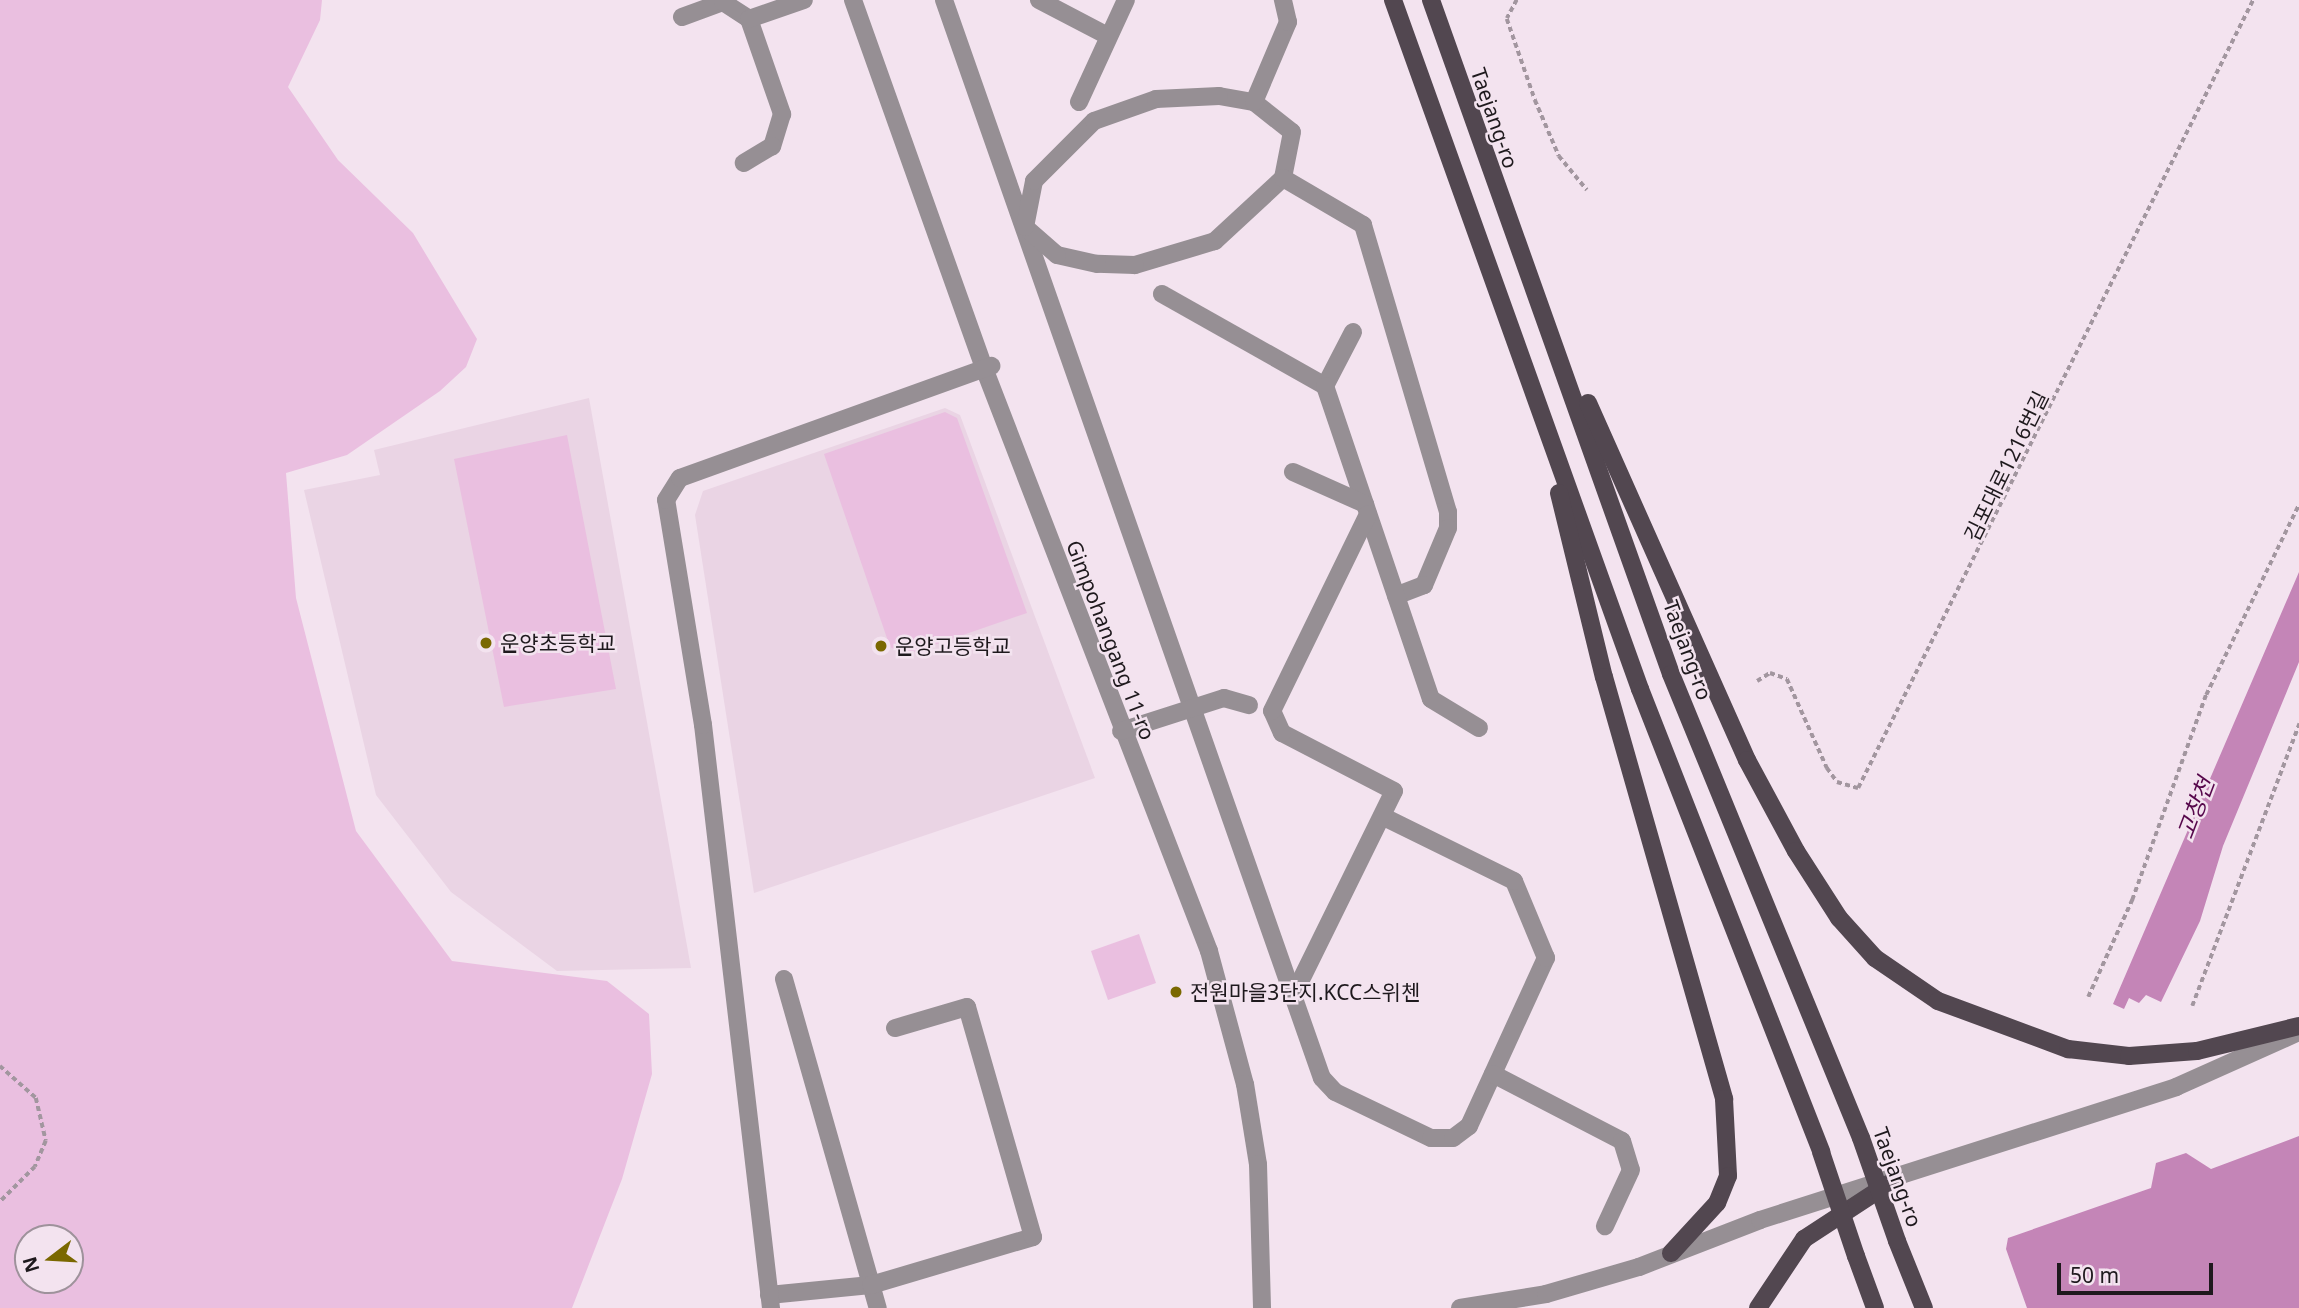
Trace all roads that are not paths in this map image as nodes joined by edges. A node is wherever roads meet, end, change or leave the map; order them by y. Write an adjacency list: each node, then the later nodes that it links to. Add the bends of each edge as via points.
1 (804, 0): 11 (street)
2 (853, 0): 21 (street, Gimpohangang 11-ro)
3 (863, 0): 21 (street, Gimpohangang 11-ro)
4 (944, 0): 17 (street)
5 (1039, 0): 12 (street)
6 (1126, 0): 12 (street)
7 (1283, 0): 14 (street, via 1288,22)
8 (1393, 0): 23 (main road)
9 (1431, 0): 20 (main road, Taejang-ro)
10 (682, 17): 11 (street, via 723,2)
11 (749, 19): 15 (street, via 782,114 772,146)
12 (1108, 36): 13 (street)
13 (1079, 102)
14 (1254, 102): 16 (street, via 1292,132); 17 (street, via 1166,98 1123,107 1094,121 1034,181)
15 (744, 163)
16 (1283, 178): 17 (street, via 1215,241 1135,264 1057,255); 26 (street, via 1363,225 1448,512 1448,528 1424,585)
17 (1025, 227): 28 (street)
18 (1162, 294): 22 (street)
19 (1353, 332): 22 (street)
20 (1553, 334): 34 (main road, via 1631,491 1747,760 1796,851 1875,958 1938,1001 2068,1049 2129,1056 2197,1051); 50 (main road, Taejang-ro, bridge, via 1671,674 1861,1138)
21 (988, 367): 30 (street, Gimpohangang 11-ro); 43 (street, via 680,478 666,500 702,712)
22 (1325, 386): 25 (street)
23 (1537, 401): 40 (main road, via 1604,677 1724,1099 1728,1176 1717,1203); 49 (main road, bridge, via 1640,689 1821,1152)
24 (1293, 472): 25 (street)
25 (1366, 509): 26 (street); 31 (street, via 1272,711 1282,733 1394,791)
26 (1396, 596): 29 (street, via 1431,699)
27 (1249, 705): 28 (street, via 1224,698)
28 (1195, 709): 30 (street); 33 (street)
29 (1479, 728)
30 (1125, 730): 45 (street, Gimpohangang 11-ro, via 1209,951 1245,1084 1260,1190); 46 (street, Gimpohangang 11-ro, via 1216,947 1254,1085 1267,1168)
31 (1382, 816): 33 (street); 37 (street, via 1521,887 1546,958)
32 (784, 979): 41 (street)
33 (1294, 994): 37 (street, via 1328,1086 1431,1138 1462,1132)
34 (2299, 1026)
35 (895, 1028): 41 (street, via 967,1007 1033,1237)
36 (2299, 1032): 38 (street, via 2176,1087)
37 (1493, 1074): 39 (street, via 1622,1141 1631,1170)
38 (1888, 1184): 40 (street); 48 (main road, via 1804,1239)
39 (1605, 1226)
40 (1671, 1253): 47 (street, via 1572,1288)
41 (871, 1285): 42 (street); 44 (street)
42 (803, 1300): 43 (street)
43 (770, 1301)
44 (878, 1308)
45 (1262, 1308)
46 (1271, 1308)
47 (1460, 1308)
48 (1758, 1308)
49 (1875, 1308)
50 (1924, 1308)

